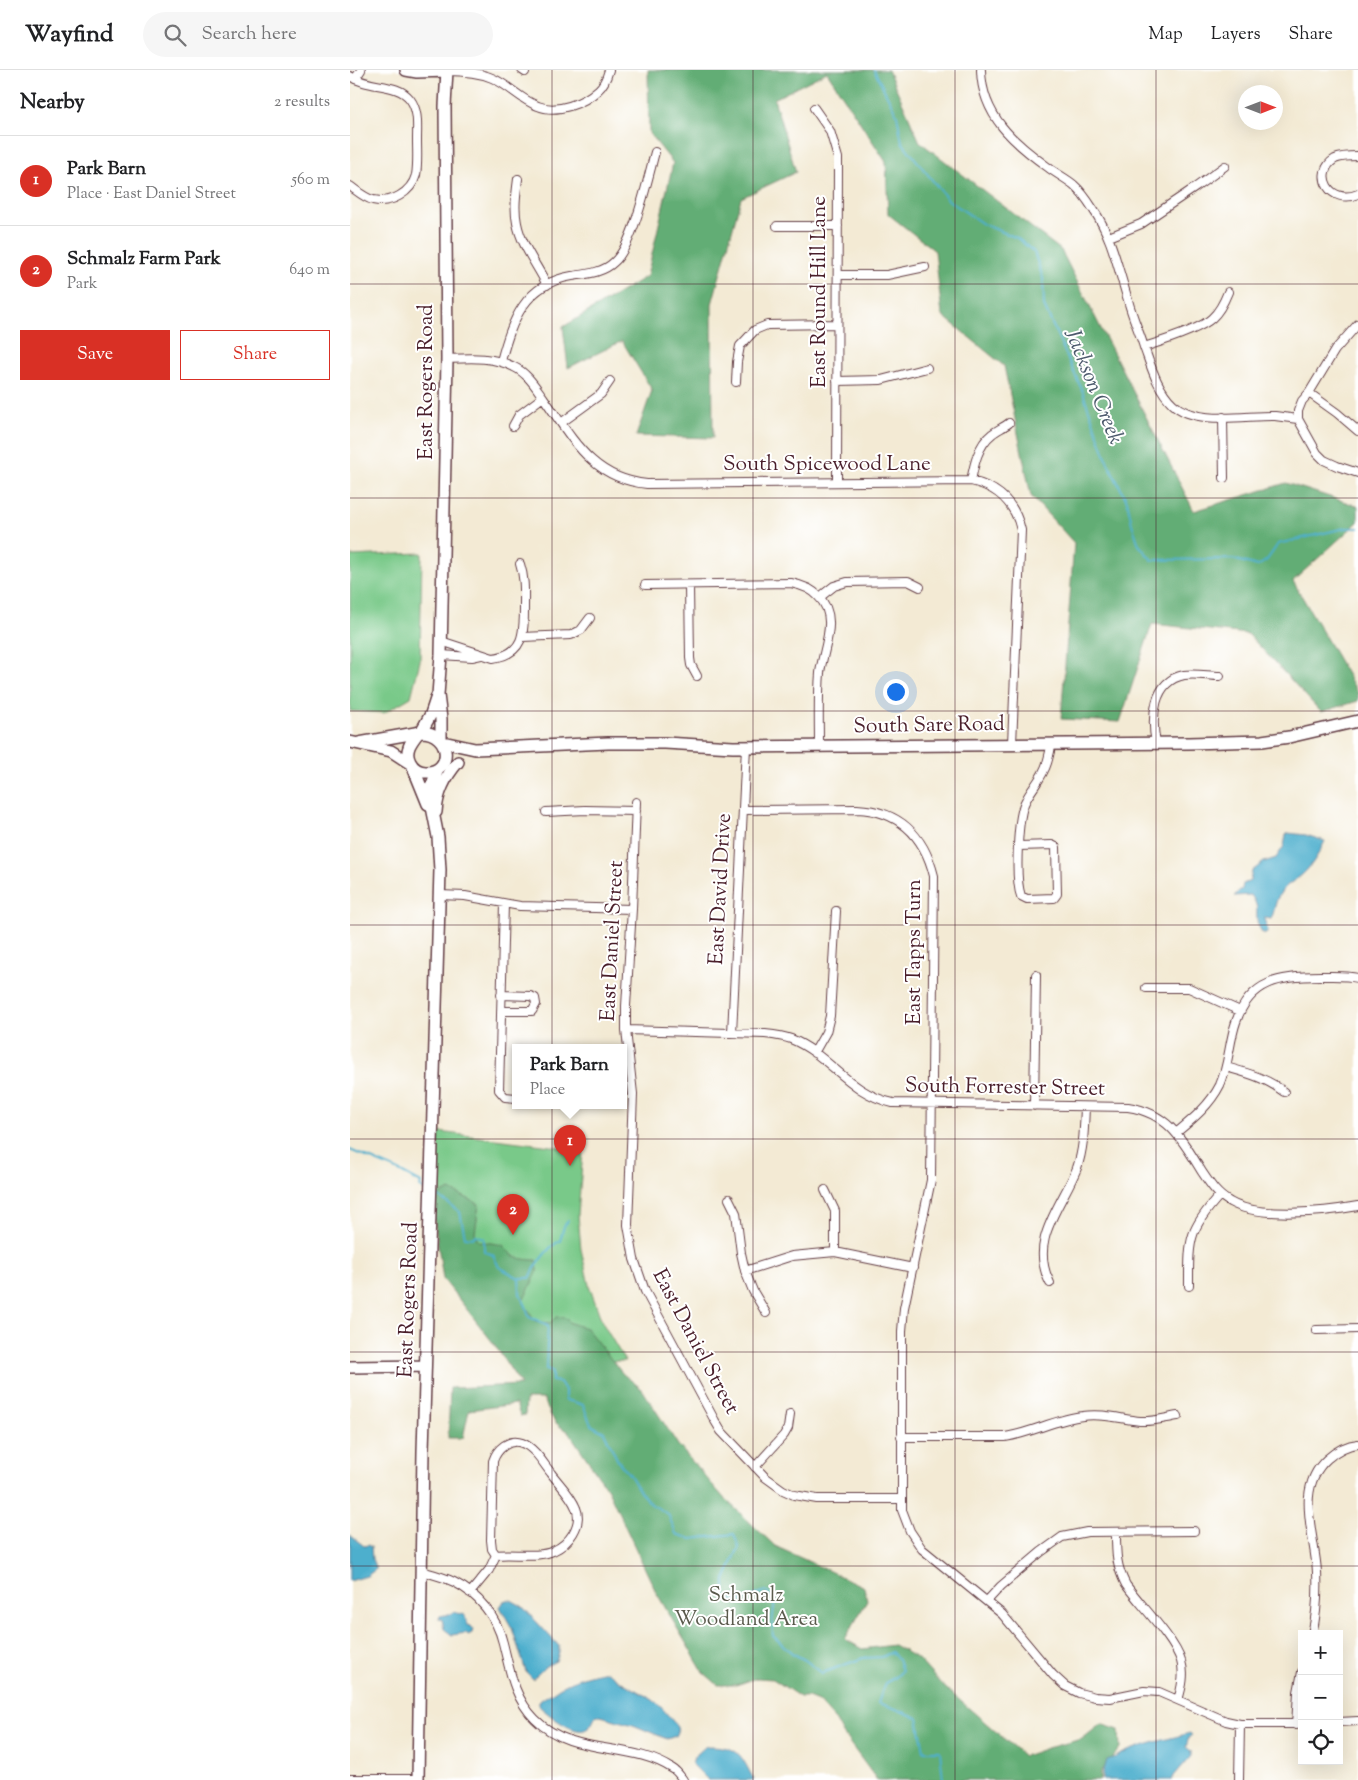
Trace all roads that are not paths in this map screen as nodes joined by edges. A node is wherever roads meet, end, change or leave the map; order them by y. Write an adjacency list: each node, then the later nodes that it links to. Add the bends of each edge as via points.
1 (361, 70): 7 (street)
2 (406, 70): 6 (main road)
3 (497, 70): 8 (street)
4 (609, 70): 8 (street, via 599,90 575,104 553,109 530,103)
5 (981, 70): 18 (street, via 988,106 998,123 1036,158 1074,185 1093,207)
6 (447, 71): 8 (street); 26 (main road, East Rogers Road)
7 (352, 78): 14 (street, via 395,89 413,103 417,123 417,168 407,190 390,200 371,199)
8 (491, 78)
9 (814, 108): 17 (street, East Round Hill Lane, via 825,122 836,148)
10 (655, 152): 21 (street, via 629,240 620,256 603,269)
11 (1358, 156): 15 (street, via 1336,158 1328,165 1325,176 1326,187 1333,194 1342,197)
12 (1225, 166): 18 (street, via 1142,224)
13 (518, 179): 21 (street, via 517,226)
14 (350, 186)
15 (1358, 194)
16 (777, 226): 17 (street)
17 (838, 226): 20 (street, East Round Hill Lane)
18 (1109, 237): 25 (street)
19 (926, 267): 20 (street, via 887,275)
20 (838, 276): 23 (street, East Round Hill Lane)
21 (546, 284): 27 (street, via 520,310)
22 (1228, 292): 25 (street, via 1211,320)
23 (837, 324): 30 (street, East Round Hill Lane); 31 (street, via 768,325 755,330 740,346)
24 (1358, 324): 32 (street, via 1335,350)
25 (1144, 347): 36 (street, via 1153,373 1173,404 1200,417)
26 (447, 359): 27 (street, South Spicewood Lane); 53 (main road, East Rogers Road)
27 (501, 361): 33 (street, South Spicewood Lane, via 523,373)
28 (927, 368): 30 (street, via 881,380)
29 (610, 381): 38 (street, via 600,394)
30 (837, 381): 45 (street, East Round Hill Lane)
31 (736, 382)
32 (1309, 393): 34 (street); 41 (street)
33 (543, 397): 38 (street, South Spicewood Lane); 40 (street, via 519,415)
34 (1298, 411): 35 (street); 37 (street)
35 (1275, 416): 36 (street); 37 (street)
36 (1223, 417): 43 (street)
37 (1298, 419): 42 (street, via 1321,456 1331,464)
38 (561, 423): 45 (street, South Spicewood Lane, via 597,466 634,482)
39 (1009, 424): 44 (street, via 988,437 981,447)
40 (513, 426)
41 (1358, 431)
42 (1358, 473)
43 (1224, 478)
44 (971, 481): 45 (street, South Spicewood Lane); 65 (street, South Spicewood Lane, via 987,486 1005,498 1017,516 1021,530)
45 (837, 482)
46 (520, 564): 52 (street, via 524,578)
47 (646, 585): 48 (street)
48 (689, 585): 50 (street, via 790,583 808,588); 56 (street, via 690,658)
49 (920, 587): 50 (street, via 908,581 847,582 834,586)
50 (820, 597): 67 (street, via 828,611 829,626 820,673)
51 (590, 618): 52 (street, via 581,630 571,635)
52 (522, 637): 55 (street, via 507,654 493,658)
53 (441, 641): 54 (main road, East Rogers Road); 55 (street)
54 (441, 655): 55 (street); 58 (main road, East Rogers Road)
55 (482, 655)
56 (697, 676)
57 (1220, 676): 64 (street, via 1187,674 1162,689 1155,708)
58 (438, 695): 59 (main road, East Rogers Road); 61 (main road, East Rogers Road)
59 (441, 719): 62 (main road, East Rogers Road); 69 (main road, via 450,737)
60 (1358, 721): 64 (main road, South Sare Road, via 1262,741)
61 (420, 733): 62 (main road, via 431,733); 63 (main road); 72 (main road, via 408,748)
62 (442, 741): 69 (main road, South Sare Road); 73 (main road, via 446,753)
63 (355, 743): 72 (main road, via 391,751)
64 (1156, 743): 66 (main road, South Sare Road)
65 (1012, 744): 66 (main road, South Sare Road); 67 (main road, South Sare Road)
66 (1052, 744): 80 (street, via 1047,764 1022,810)
67 (819, 746): 68 (main road, South Sare Road)
68 (746, 747): 70 (main road, South Sare Road, via 617,743); 75 (street, East David Drive)
69 (471, 748): 70 (main road, South Sare Road)
70 (498, 748): 71 (main road, South Sare Road)
71 (458, 762): 73 (main road, South Sare Road); 79 (main road, via 446,777 439,794 436,810)
72 (412, 766): 73 (main road, via 423,772); 78 (main road, East Rogers Road)
73 (439, 767): 78 (main road, East Rogers Road, via 430,792)
74 (636, 802): 76 (street, East Daniel Street)
75 (742, 810): 92 (street, East David Drive); 97 (street, East Tapps Turn, via 872,810 904,824 926,851 935,889)
76 (636, 811): 77 (street); 83 (street, East Daniel Street)
77 (546, 812)
78 (434, 822): 79 (main road, East Rogers Road)
79 (438, 837): 81 (main road, East Rogers Road)
80 (1019, 846): 80 (street, via 1018,889 1021,896 1028,899 1054,898 1057,894 1056,847)
81 (439, 895): 82 (street, via 470,896); 113 (main road, East Rogers Road)
82 (504, 904): 83 (street); 88 (street)
83 (632, 909): 91 (street, East Daniel Street)
84 (836, 911): 93 (street, via 830,1016 826,1032)
85 (1036, 975): 98 (street)
86 (1358, 978): 90 (street, via 1292,976 1278,979 1259,989)
87 (1146, 988): 90 (street, via 1189,988)
88 (501, 995): 89 (street); 89 (street, via 530,996 535,998 536,1004 532,1011)
89 (501, 1011): 96 (street, via 499,1090 505,1097)
90 (1240, 1011): 94 (street)
91 (626, 1030): 92 (street, South Forrester Street); 119 (street, East Daniel Street, via 633,1094 628,1225 638,1274 715,1421)
92 (732, 1033): 93 (street, South Forrester Street, via 784,1037)
93 (814, 1053): 97 (street, South Forrester Street, via 872,1097 893,1103)
94 (1226, 1067): 95 (street, via 1273,1083); 100 (street, via 1210,1101)
95 (1284, 1092)
96 (512, 1098)
97 (932, 1104): 98 (street, South Forrester Street); 106 (street, East Tapps Turn, via 930,1180)
98 (1034, 1106): 99 (street, South Forrester Street)
99 (1085, 1107): 100 (street, South Forrester Street, via 1139,1109 1163,1120); 108 (street, via 1080,1160 1046,1230 1043,1266)
100 (1176, 1133): 102 (street, South Forrester Street)
101 (825, 1190): 105 (street, via 836,1217)
102 (1220, 1195): 104 (street, South Forrester Street, via 1238,1207 1256,1211 1320,1212); 109 (street, via 1201,1216 1194,1230)
103 (729, 1198): 107 (street, via 736,1213)
104 (1358, 1206)
105 (835, 1252): 106 (street); 107 (street, via 792,1256)
106 (913, 1268): 117 (street, East Tapps Turn, via 902,1321)
107 (746, 1271): 110 (street)
108 (1050, 1283)
109 (1189, 1286)
110 (766, 1313)
111 (1358, 1329): 112 (street)
112 (1316, 1330)
113 (425, 1366): 114 (main road); 124 (main road, East Rogers Road)
114 (350, 1367)
115 (790, 1414): 119 (street, via 784,1435)
116 (1178, 1416): 117 (street, via 1142,1421 1083,1416 1005,1438)
117 (901, 1437): 120 (street, East Tapps Turn)
118 (1358, 1444): 127 (street, via 1343,1448 1325,1461 1317,1470 1309,1491 1317,1587)
119 (755, 1466): 120 (street, East Daniel Street, via 783,1490 805,1498)
120 (902, 1500): 126 (street, East Tapps Turn, via 904,1515 918,1544 930,1557)
121 (1194, 1531): 122 (street)
122 (1116, 1532): 126 (street, via 1087,1532 1062,1537 1001,1586); 129 (street, via 1117,1563 1121,1575 1181,1660 1183,1676)
123 (496, 1555): 123 (street, via 552,1552 567,1542 576,1527 577,1512 573,1502 534,1451 520,1442 501,1447 493,1460 490,1540); 125 (street, via 489,1570)
124 (421, 1571): 125 (street, via 454,1582); 136 (main road, East Rogers Road)
125 (470, 1593): 137 (street, via 484,1606 497,1627 516,1691 522,1704 538,1722 564,1739 645,1756 674,1769)
126 (988, 1601): 129 (street, East Tapps Turn, via 1052,1675 1071,1689 1102,1698 1152,1691)
127 (1313, 1630)
128 (1301, 1675): 130 (street)
129 (1178, 1700): 133 (street, East Tapps Turn, via 1217,1718)
130 (1299, 1720)
131 (1358, 1721): 132 (street)
132 (1343, 1722)
133 (1240, 1724): 134 (street, East Tapps Turn); 138 (street)
134 (1298, 1724)
135 (350, 1779): 136 (street)
136 (418, 1779)
137 (684, 1780)
138 (1239, 1780)

